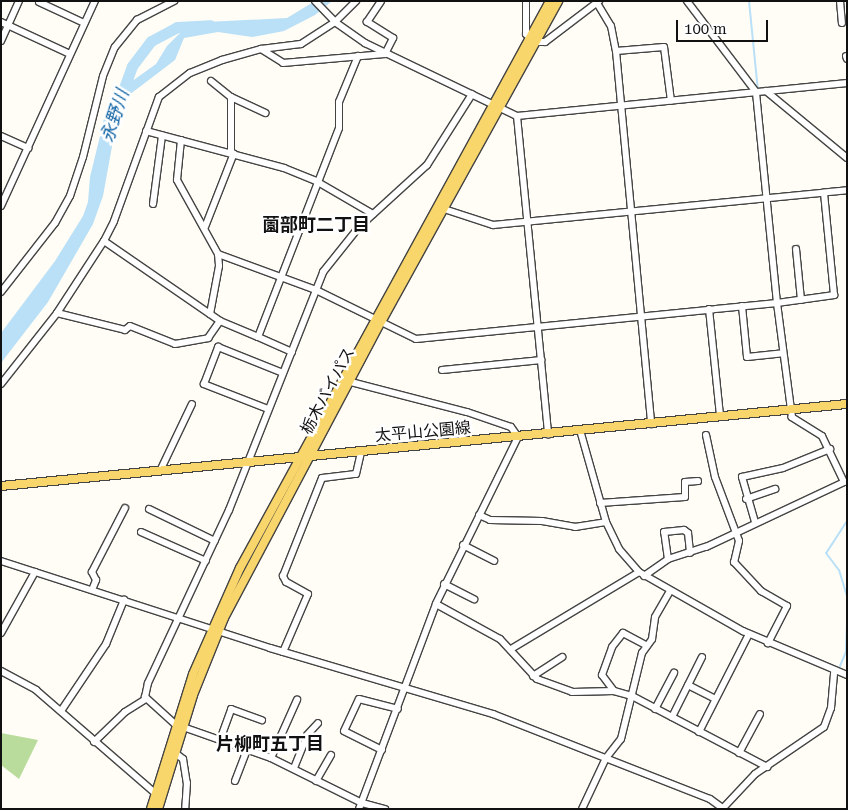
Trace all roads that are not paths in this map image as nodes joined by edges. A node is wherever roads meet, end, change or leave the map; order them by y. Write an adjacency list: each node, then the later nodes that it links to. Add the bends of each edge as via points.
1 (19, 1): 18 (street)
2 (94, 1): 17 (street)
3 (174, 1): 60 (street, via 137,20 114,48 103,76 70,196 56,223)
4 (315, 1): 14 (street)
5 (356, 1): 14 (street)
6 (381, 1): 24 (street, via 367,22 393,38)
7 (526, 1): 19 (street, via 526,34)
8 (550, 1): 19 (main road, 栃木バイパス)
9 (558, 1): 19 (main road, 栃木バイパス)
10 (687, 1): 29 (street)
11 (840, 1): 16 (street)
12 (39, 2): 17 (street)
13 (598, 2): 19 (street, via 545,42); 22 (street, via 612,26)
14 (333, 20): 21 (street, via 300,44); 24 (street)
15 (1, 22): 18 (street)
16 (842, 23)
17 (84, 24): 23 (street)
18 (8, 26): 20 (street); 23 (street)
19 (533, 40): 33 (main road, 栃木バイパス)
20 (1, 41)
21 (261, 49): 25 (street, via 283,63); 37 (street, via 210,64 174,83 156,102)
22 (616, 51): 32 (street, via 664,47); 34 (street)
23 (70, 54): 41 (street)
24 (385, 54): 25 (street); 30 (street)
25 (358, 56): 44 (street, via 339,102 339,128)
26 (212, 82): 31 (street)
27 (847, 83): 28 (street)
28 (766, 91): 29 (street); 43 (street)
29 (756, 92): 32 (street); 47 (street)
30 (472, 94): 33 (street); 52 (street, via 427,164)
31 (231, 97): 35 (street); 42 (street)
32 (671, 100): 34 (street)
33 (496, 105): 36 (street); 50 (main road, 栃木バイパス); 69 (main road, 栃木バイパス)
34 (622, 106): 36 (street); 51 (street)
35 (266, 112)
36 (517, 116): 53 (street)
37 (146, 131): 39 (street); 55 (street, via 114,222)
38 (1, 136): 41 (street)
39 (162, 136): 40 (street); 48 (street)
40 (180, 140): 42 (street); 54 (street, via 177,180)
41 (28, 148): 49 (street)
42 (232, 152): 44 (street); 54 (street)
43 (847, 158)
44 (316, 181): 52 (street); 58 (street)
45 (847, 190): 46 (street)
46 (824, 193): 47 (street); 61 (street, via 834,295)
47 (767, 198): 51 (street); 62 (street)
48 (153, 204)
49 (1, 206)
50 (444, 209): 53 (street, via 490,225); 69 (main road, 栃木バイパス)
51 (632, 211): 53 (street); 67 (street)
52 (373, 214): 59 (street, via 323,272)
53 (528, 221): 70 (street)
54 (205, 226): 57 (street)
55 (104, 241): 65 (street); 66 (street)
56 (796, 249): 61 (street)
57 (218, 254): 58 (street); 66 (street, via 219,266)
58 (281, 277): 59 (street); 71 (street)
59 (316, 290): 69 (street); 72 (street)
60 (1, 292)
61 (802, 300): 62 (street)
62 (777, 303): 63 (street); 73 (street)
63 (742, 306): 64 (street); 73 (street, via 747,357)
64 (709, 310): 67 (street); 83 (street)
65 (57, 313): 68 (street, via 125,330 130,326 175,344 208,338); 78 (street)
66 (210, 314): 68 (street)
67 (641, 316): 70 (street); 84 (street)
68 (220, 321): 71 (street)
69 (378, 321): 70 (street, via 416,338); 77 (main road, 栃木バイパス)
70 (538, 326): 74 (street)
71 (258, 338): 72 (street)
72 (292, 352): 76 (street)
73 (783, 353): 82 (street)
74 (541, 360): 75 (street); 86 (street)
75 (442, 370)
76 (283, 373): 81 (street); 81 (street, via 218,347 204,384)
77 (345, 380): 88 (street, via 467,412 511,427); 91 (main road, 栃木バイパス); 92 (main road, 栃木バイパス)
78 (1, 384)
79 (192, 404): 94 (street)
80 (847, 404): 82 (main road, 太平山公園線)
81 (268, 409): 93 (street)
82 (789, 410): 83 (main road, 太平山公園線); 89 (street, via 792,417 822,436)
83 (720, 416): 84 (main road, 太平山公園線)
84 (651, 424): 85 (main road, 太平山公園線)
85 (580, 430): 86 (main road, 太平山公園線); 100 (street)
86 (548, 434): 88 (main road, 太平山公園線)
87 (706, 435): 107 (street)
88 (518, 437): 90 (main road, 太平山公園線); 103 (street)
89 (830, 449): 96 (street); 99 (street, via 783,468 742,477)
90 (360, 452): 91 (main road, 太平山公園線); 130 (street, via 356,474 322,478 283,576 286,582 308,594)
91 (308, 457): 92 (main road, 太平山公園線); 124 (main road, 栃木バイパス)
92 (297, 458): 93 (main road, 太平山公園線); 124 (main road, 栃木バイパス)
93 (249, 462): 94 (main road, 太平山公園線); 108 (street)
94 (160, 471): 97 (main road, 太平山公園線)
95 (698, 481): 100 (street, via 685,482 685,497)
96 (845, 485): 105 (street)
97 (1, 486)
98 (775, 489): 99 (street)
99 (746, 499): 105 (street)
100 (600, 503): 104 (street)
101 (125, 508): 118 (street, via 92,572 96,580)
102 (149, 509): 108 (street)
103 (479, 516): 104 (street, via 490,520 542,521 575,527); 109 (street)
104 (606, 522): 116 (street, via 619,550)
105 (755, 522): 107 (street)
106 (141, 532): 114 (street)
107 (734, 532): 110 (street); 127 (street, via 740,546 734,562 760,591 787,606)
108 (215, 541): 114 (street)
109 (463, 545): 112 (street); 117 (street)
110 (690, 553): 111 (street); 111 (street, via 688,533 684,530 664,532)
111 (668, 559): 116 (street)
112 (494, 560)
113 (1, 561): 115 (street)
114 (206, 561): 123 (street)
115 (35, 572): 118 (street); 125 (street)
116 (641, 574): 119 (street); 129 (street)
117 (444, 584): 121 (street); 122 (street)
118 (92, 590): 120 (street)
119 (670, 591): 126 (street); 128 (street, via 655,617 652,638)
120 (124, 600): 123 (street); 147 (street, via 106,644)
121 (474, 600)
122 (436, 604): 129 (street, via 478,624); 139 (street)
123 (179, 618): 124 (street); 142 (street, via 148,683)
124 (214, 629): 130 (street); 152 (main road, 栃木バイパス)
125 (1, 633)
126 (749, 634): 127 (street); 143 (street)
127 (768, 643): 133 (street)
128 (647, 646): 140 (street, via 623,633 612,648 602,675); 141 (street)
129 (512, 649): 136 (street)
130 (283, 652): 139 (street)
131 (562, 657): 136 (street)
132 (702, 657): 138 (street)
133 (834, 670): 137 (street); 163 (street, via 830,708 824,727)
134 (1, 671): 147 (street, via 36,690)
135 (674, 673): 146 (street)
136 (533, 676): 140 (street, via 572,692)
137 (847, 676)
138 (688, 685): 143 (street); 149 (street)
139 (404, 688): 145 (street); 162 (street, via 507,719)
140 (614, 690): 141 (street)
141 (632, 696): 146 (street); 162 (street, via 621,739)
142 (146, 699): 152 (street); 155 (street, via 125,712)
143 (716, 699): 153 (street)
144 (297, 700): 161 (street)
145 (398, 709): 157 (street); 157 (street, via 359,699 344,731)
146 (655, 709): 149 (street)
147 (60, 711): 155 (street)
148 (760, 714): 159 (street)
149 (672, 718): 153 (street)
150 (262, 720): 154 (street, via 231,709)
151 (318, 723): 164 (street, via 307,735)
152 (179, 726): 154 (street); 158 (main road, 栃木バイパス); 167 (main road, 栃木バイパス)
153 (698, 732): 159 (street)
154 (220, 740): 156 (street)
155 (94, 742): 167 (street)
156 (247, 749): 161 (street); 166 (street)
157 (382, 750): 168 (street)
158 (175, 753): 171 (main road, 栃木バイパス); 172 (street, via 183,759 187,783)
159 (739, 753): 163 (street)
160 (331, 755): 165 (street)
161 (271, 758): 164 (street)
162 (606, 758): 169 (street); 174 (street)
163 (767, 767): 169 (street, via 746,782)
164 (294, 768): 165 (street)
165 (316, 781): 168 (street)
166 (235, 782)
167 (155, 793): 170 (main road, 栃木バイパス)
168 (360, 806): 173 (street)
169 (724, 808)
170 (151, 809)
171 (158, 809)
172 (185, 809)
173 (385, 809)
174 (582, 809)

